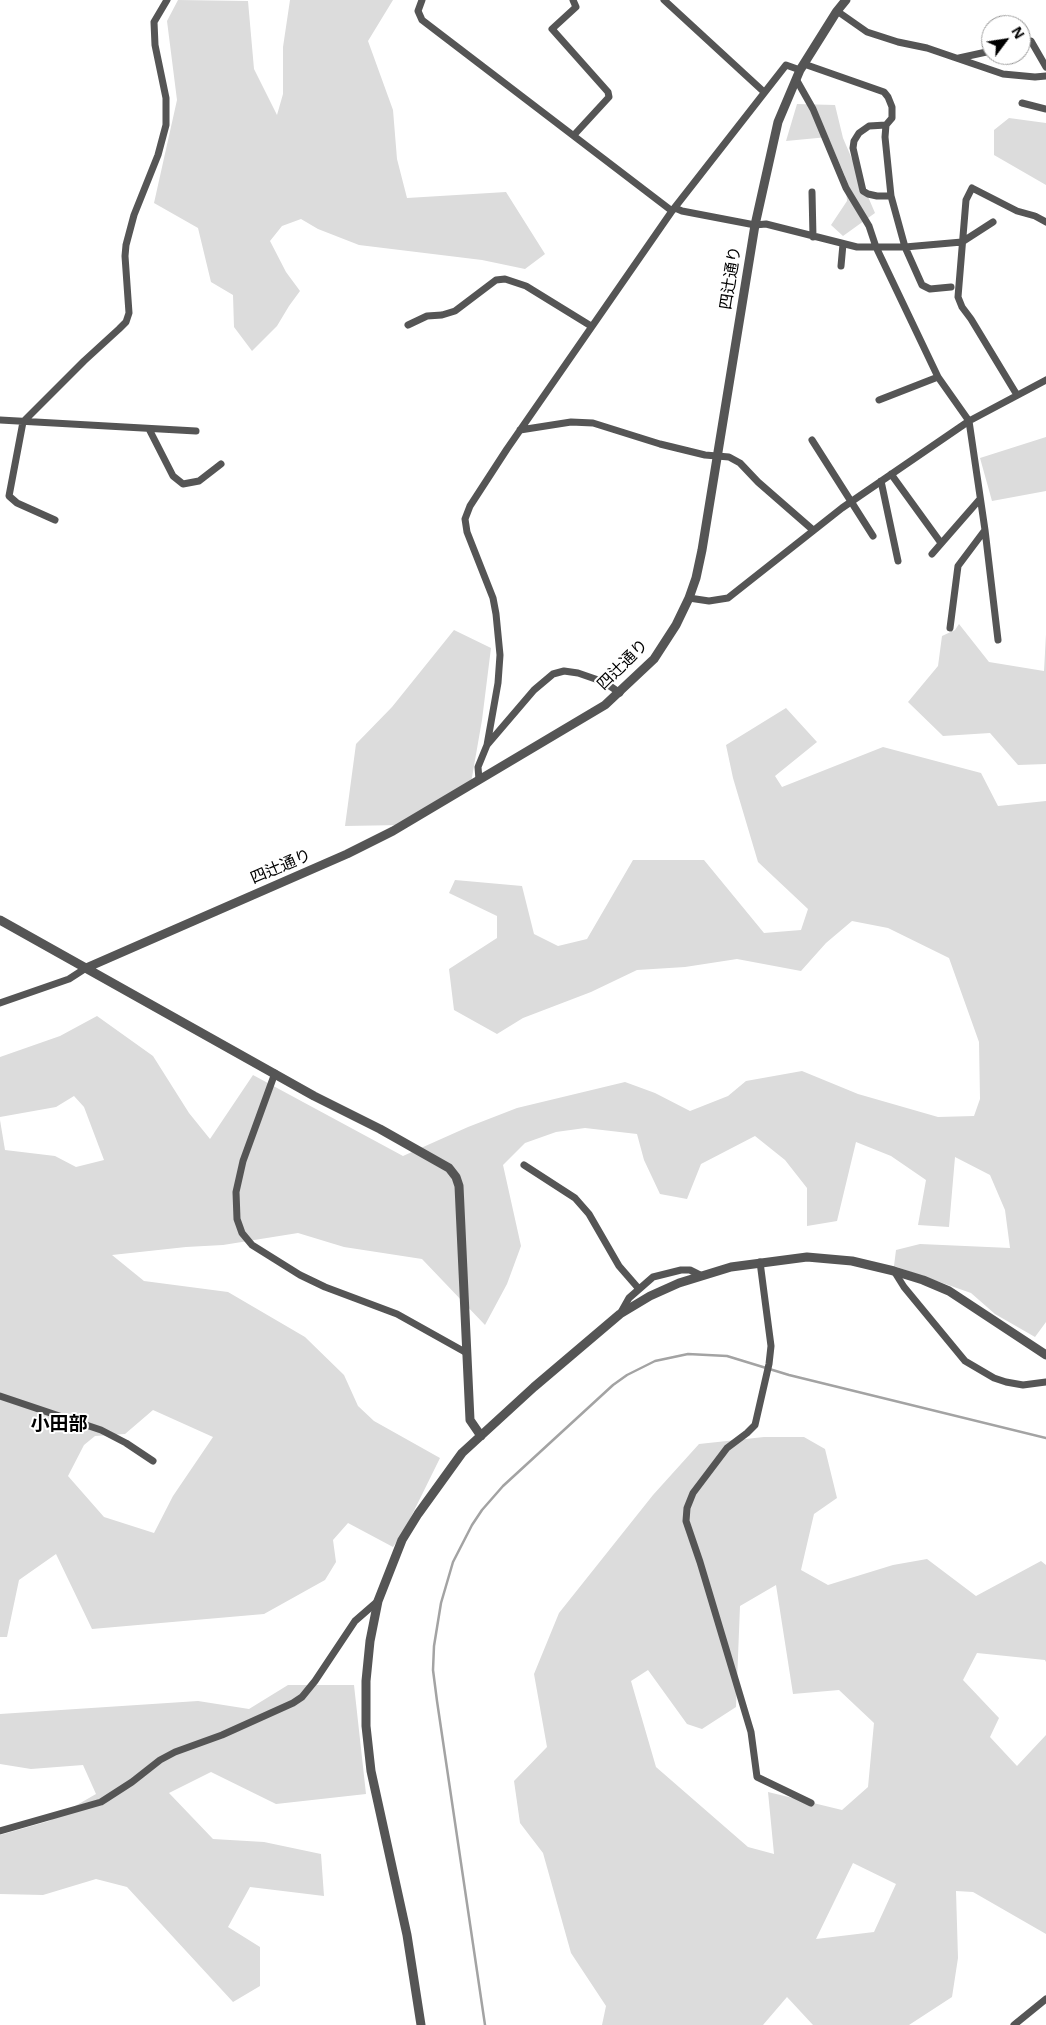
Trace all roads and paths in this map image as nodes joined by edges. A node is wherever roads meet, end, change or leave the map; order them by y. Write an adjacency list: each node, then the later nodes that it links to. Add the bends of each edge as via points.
1 (167, 0): 40 (street, via 154,22 155,45 166,98 166,125 126,244 129,312 126,322)
2 (422, 0): 18 (street, via 418,11 422,20)
3 (573, 0): 18 (street, via 576,7 552,29 609,97)
4 (664, 0): 14 (street)
5 (846, 0): 6 (street, 四辻通り)
6 (836, 11): 9 (street, via 867,32); 10 (street, 四辻通り)
7 (1031, 41): 11 (street)
8 (981, 54): 9 (street)
9 (959, 59): 12 (street, via 1003,74)
10 (802, 67): 13 (street, 四辻通り); 14 (street, via 786,65); 17 (street, via 884,92 892,107 892,118)
11 (1046, 67)
12 (1046, 76)
13 (796, 79): 24 (street, 四辻通り, via 778,122); 29 (street, via 813,109 846,188 869,226)
14 (764, 92): 21 (street)
15 (1022, 103): 16 (street)
16 (1046, 109)
17 (886, 125): 20 (street); 20 (street, via 869,126 859,134 853,148 863,191)
18 (574, 135): 21 (street)
19 (812, 192): 25 (street)
20 (890, 196): 28 (street)
21 (673, 210): 24 (street); 33 (street)
22 (993, 222): 26 (street)
23 (1046, 222): 26 (street, via 972,188 966,200)
24 (755, 225): 25 (street, via 766,224); 45 (street, 四辻通り)
25 (813, 236): 27 (street)
26 (962, 242): 28 (street); 36 (street, via 958,297)
27 (843, 244): 29 (street); 30 (street)
28 (905, 247): 29 (street); 31 (street, via 922,285 930,289)
29 (876, 248): 34 (street)
30 (841, 266)
31 (951, 287)
32 (408, 325): 33 (street, via 427,316 442,316 455,311 496,280 505,279 526,286)
33 (591, 326): 42 (street)
34 (938, 377): 37 (street); 39 (street)
35 (1046, 380): 36 (street)
36 (1017, 395): 39 (street)
37 (879, 400)
38 (0, 420): 40 (street)
39 (970, 421): 47 (street); 49 (street)
40 (23, 422): 41 (street); 51 (street, via 9,496 17,503)
41 (150, 429): 43 (street); 46 (street, via 173,476 183,484 199,481)
42 (520, 430): 45 (street, via 571,422 593,423 660,444); 62 (street, via 470,506 465,519 496,614 500,655)
43 (196, 431)
44 (812, 440): 50 (street)
45 (717, 456): 52 (street, via 729,457 740,463); 58 (street, 四辻通り, via 702,550)
46 (221, 464)
47 (891, 474): 48 (street); 55 (street)
48 (881, 481): 50 (street); 57 (street)
49 (980, 499): 53 (street); 55 (street)
50 (851, 502): 52 (street); 54 (street)
51 (55, 520)
52 (813, 530): 58 (street, via 728,598 709,602)
53 (985, 530): 59 (street, via 958,566); 60 (street)
54 (873, 536)
55 (941, 543): 56 (street)
56 (932, 554)
57 (898, 561)
58 (689, 598): 61 (street, 四辻通り, via 654,660)
59 (950, 628)
60 (998, 640)
61 (620, 693): 62 (street, via 604,682 578,673 564,670 553,674 534,690); 63 (street, 四辻通り)
62 (487, 746): 63 (street, via 478,767)
63 (479, 780): 65 (street, 四辻通り, via 348,854)
64 (0, 920): 65 (street)
65 (86, 968): 66 (street, via 69,979); 67 (street)
66 (0, 1003)
67 (275, 1073): 74 (street, via 449,1168 456,1177 459,1186); 74 (street, via 243,1161 236,1192 237,1219 242,1233 252,1245 300,1275 397,1314)
68 (524, 1165): 72 (street, via 576,1198 619,1266)
69 (760, 1262): 70 (street, via 833,1258); 71 (street); 81 (street, via 771,1346 755,1425 727,1448 693,1493 686,1521 751,1732 757,1777)
70 (894, 1271): 75 (street, via 949,1291); 76 (street, via 965,1361 1006,1382 1023,1385)
71 (700, 1275): 72 (street, via 690,1270 667,1273 653,1277); 73 (street, via 650,1296)
72 (639, 1289): 73 (street, via 629,1298)
73 (620, 1314): 78 (street)
74 (465, 1352): 78 (street, via 470,1420)
75 (1046, 1355)
76 (1046, 1382)
77 (0, 1396): 79 (street, via 101,1430)
78 (481, 1436): 80 (street, via 462,1453 418,1514 402,1540)
79 (153, 1461)
80 (378, 1601): 82 (street, via 355,1621 315,1681 293,1703 175,1752 101,1802); 84 (street, via 366,1681 367,1748 407,1934)
81 (811, 1803)
82 (0, 1831)
83 (1046, 1999): 85 (street)
84 (421, 2025)
85 (1014, 2025)

